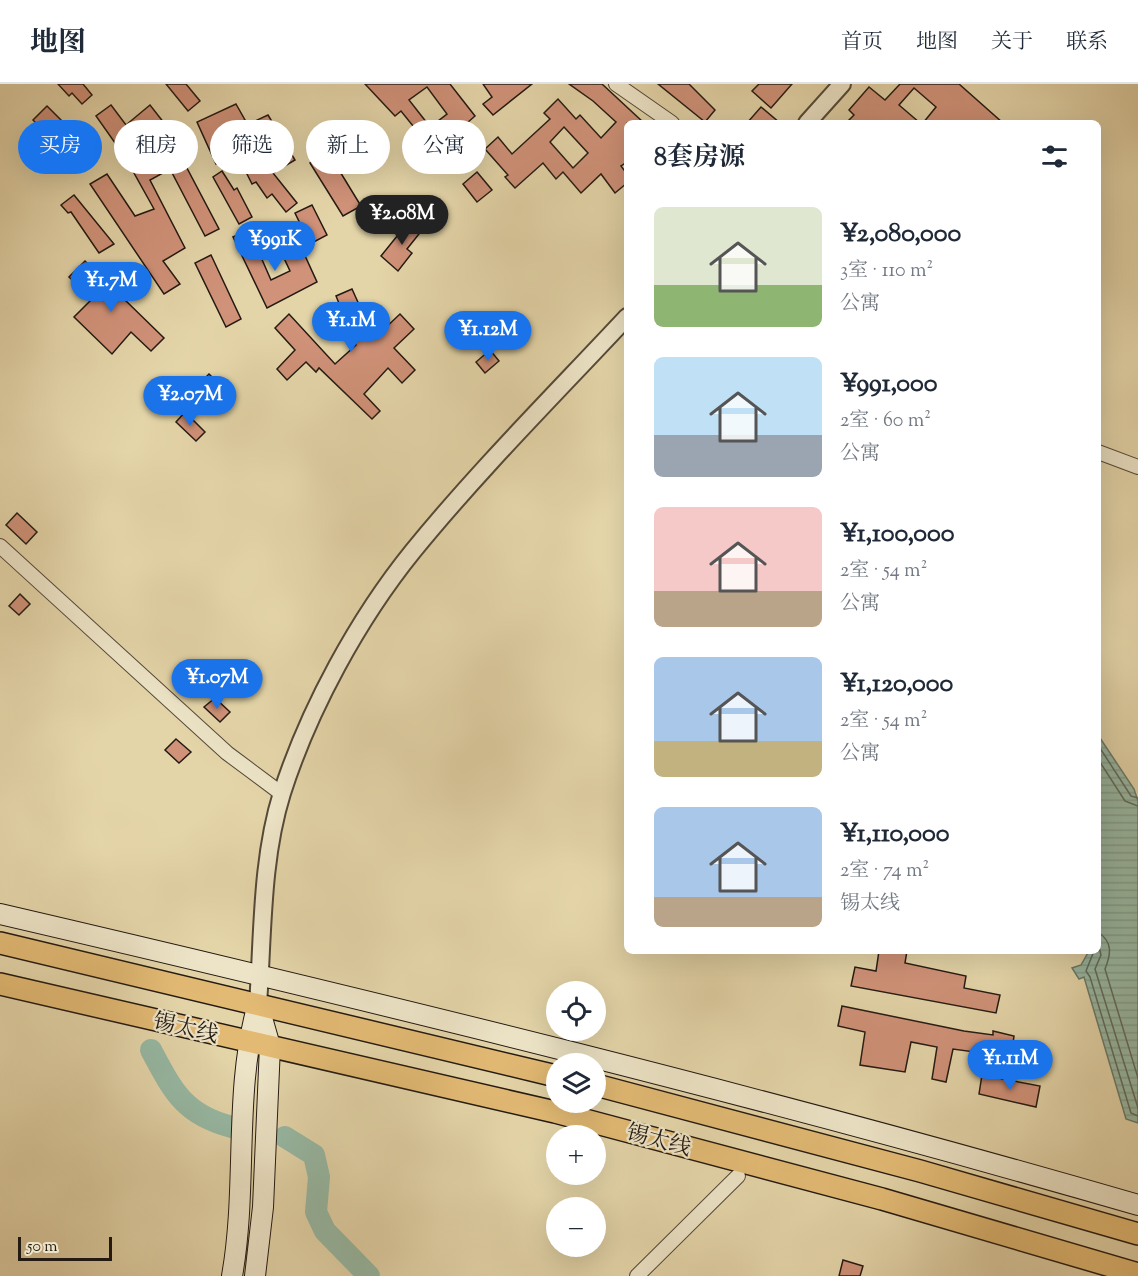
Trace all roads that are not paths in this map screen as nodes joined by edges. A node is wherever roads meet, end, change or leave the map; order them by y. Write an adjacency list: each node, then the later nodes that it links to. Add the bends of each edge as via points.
1 (616, 84): 3 (street)
2 (842, 84): 4 (street)
3 (668, 120)
4 (810, 120)
5 (624, 320): 9 (street, via 413,552 332,677)
6 (1101, 453): 7 (street)
7 (1138, 466)
8 (0, 546): 9 (street, via 227,753)
9 (282, 794): 12 (street, via 268,861)
10 (0, 914): 12 (main road)
11 (0, 943): 14 (main road, 锡太线)
12 (260, 976): 14 (street); 20 (main road, via 593,1056 927,1144)
13 (0, 984): 15 (main road, 锡太线)
14 (258, 1004): 15 (main road); 16 (main road); 17 (main road, 锡太线)
15 (248, 1041): 16 (main road, 锡太线); 23 (main road, via 238,1240)
16 (270, 1046): 22 (main road, 锡太线, via 555,1112 882,1199); 24 (main road, via 263,1207)
17 (546, 1074)
18 (606, 1088): 21 (main road, 锡太线)
19 (738, 1176): 25 (street)
20 (1138, 1205)
21 (1138, 1234)
22 (1138, 1274)
23 (232, 1276)
24 (255, 1276)
25 (637, 1276)

